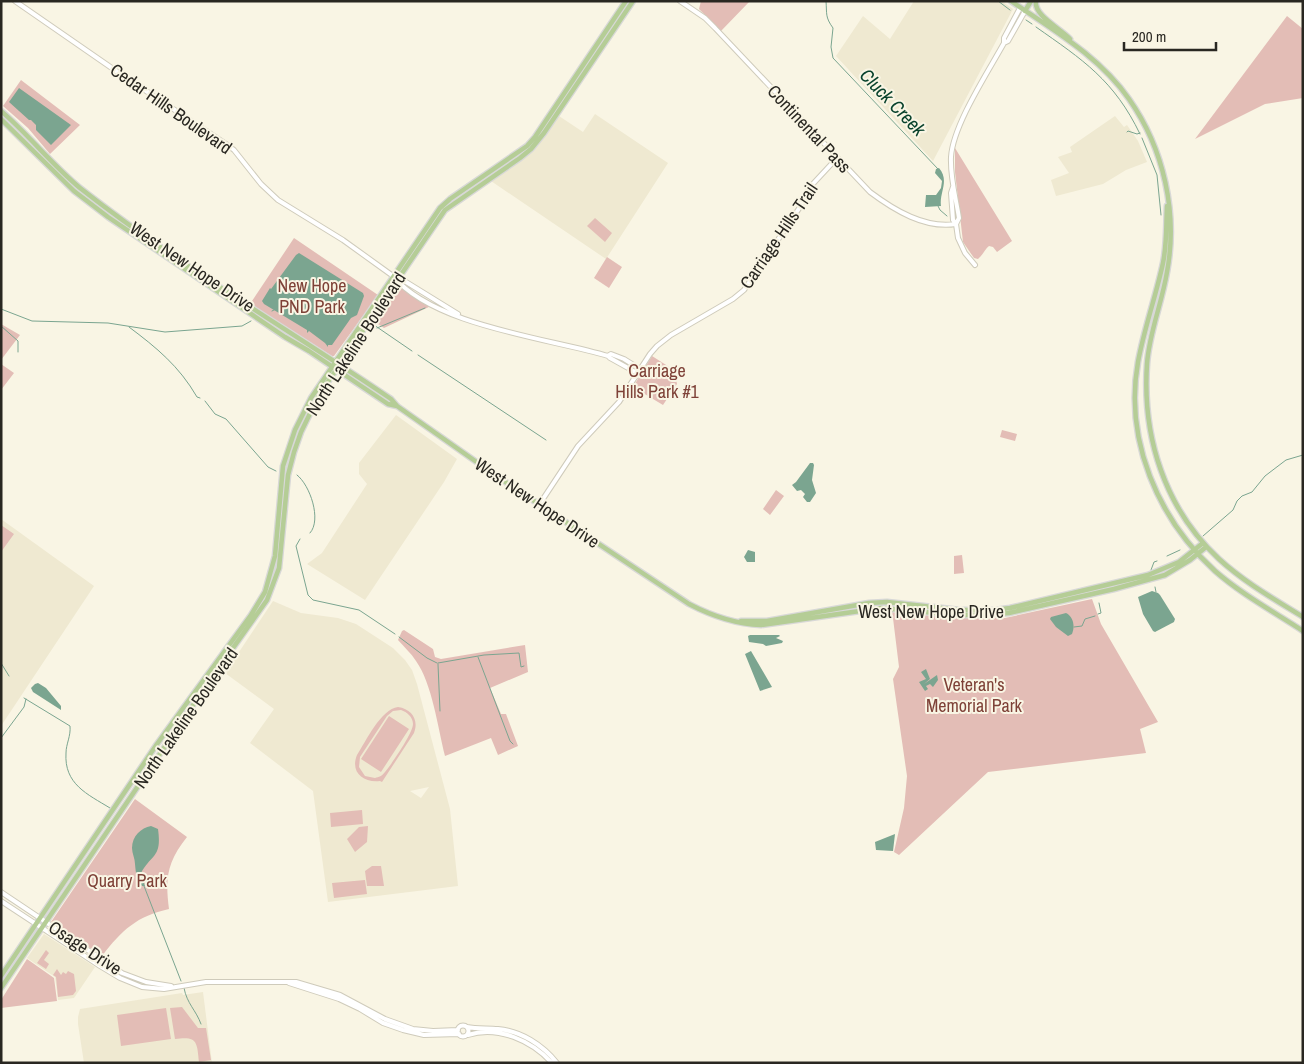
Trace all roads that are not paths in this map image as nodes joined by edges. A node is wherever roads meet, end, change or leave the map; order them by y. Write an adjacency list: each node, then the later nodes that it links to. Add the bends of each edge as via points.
1 (15, 1): 17 (street, Cedar Hills Boulevard, via 226,144 278,200)
2 (626, 1): 17 (main road, North Lakeline Boulevard, via 534,137 519,152 444,203)
3 (633, 1): 17 (main road, North Lakeline Boulevard, via 537,142 520,158 445,210)
4 (680, 1): 13 (street, Continental Pass, via 705,18)
5 (1011, 1): 9 (main road)
6 (1023, 1): 9 (main road)
7 (1031, 1): 9 (main road)
8 (1036, 1): 10 (main road, via 1035,7 1042,16 1063,31)
9 (1022, 9): 10 (main road); 15 (street, via 1004,38 954,140 951,157 959,218)
10 (1074, 44): 14 (main road, via 1110,75 1137,111 1159,158)
11 (1, 111): 19 (main road, West New Hope Drive, via 69,178 111,211)
12 (1, 119): 18 (main road, West New Hope Drive, via 74,191)
13 (837, 158): 15 (street, Continental Pass, via 862,185 885,203 926,223); 23 (street, Carriage Hills Trail, via 810,187 744,290 662,341)
14 (1167, 195): 27 (main road, via 1171,243 1147,363 1147,407 1150,433 1164,481 1183,517); 28 (main road, via 1163,261 1144,333 1134,397 1140,446 1155,489 1178,531)
15 (956, 224): 16 (street, via 960,245)
16 (974, 265)
17 (396, 278): 20 (street, Cedar Hills Boulevard, via 449,314); 21 (main road, North Lakeline Boulevard)
18 (267, 325): 19 (main road, via 273,325 287,335); 22 (main road, West New Hope Drive)
19 (292, 334): 21 (main road, West New Hope Drive)
20 (608, 356): 23 (street, Cedar Hills Boulevard, via 619,357); 24 (street, Cedar Hills Boulevard)
21 (338, 363): 22 (main road, North Lakeline Boulevard); 25 (main road, West New Hope Drive, via 391,398)
22 (334, 368): 25 (main road, West New Hope Drive, via 388,404); 33 (main road, North Lakeline Boulevard, via 311,398 284,466 275,556 265,592 157,744); 34 (main road, North Lakeline Boulevard, via 300,432 294,452 288,475 279,568 270,594)
23 (640, 368): 24 (street, Carriage Hills Trail)
24 (637, 374): 26 (street, Carriage Hills Trail, via 619,402 578,446)
25 (397, 406): 26 (main road, West New Hope Drive)
26 (539, 505): 28 (main road, West New Hope Drive, via 689,604 713,616 748,625 881,608 957,615 1009,613 1165,575)
27 (1205, 545): 28 (main road, West New Hope Drive); 29 (main road, via 1246,581)
28 (1196, 552): 30 (main road, via 1216,572)
29 (1303, 617)
30 (1303, 631)
31 (1, 892): 33 (street, Osage Drive)
32 (1, 901): 35 (street, Osage Drive)
33 (40, 918): 34 (street, Osage Drive); 35 (main road, North Lakeline Boulevard)
34 (47, 923): 36 (main road, North Lakeline Boulevard); 38 (street, Osage Drive, via 128,976)
35 (36, 924): 36 (street, Osage Drive); 37 (main road, North Lakeline Boulevard)
36 (43, 928): 38 (street, Osage Drive, via 130,983 153,989); 39 (main road, North Lakeline Boulevard)
37 (1, 976)
38 (175, 986): 41 (street, Osage Drive, via 206,982 296,982 348,999 385,1019 413,1029)
39 (1, 988)
40 (467, 1027): 41 (street, via 462,1026); 42 (street); 44 (street, via 501,1029 523,1036)
41 (458, 1032): 42 (street, via 463,1037)
42 (468, 1035): 43 (street, via 491,1033 517,1038 541,1052)
43 (552, 1063)
44 (558, 1063)

